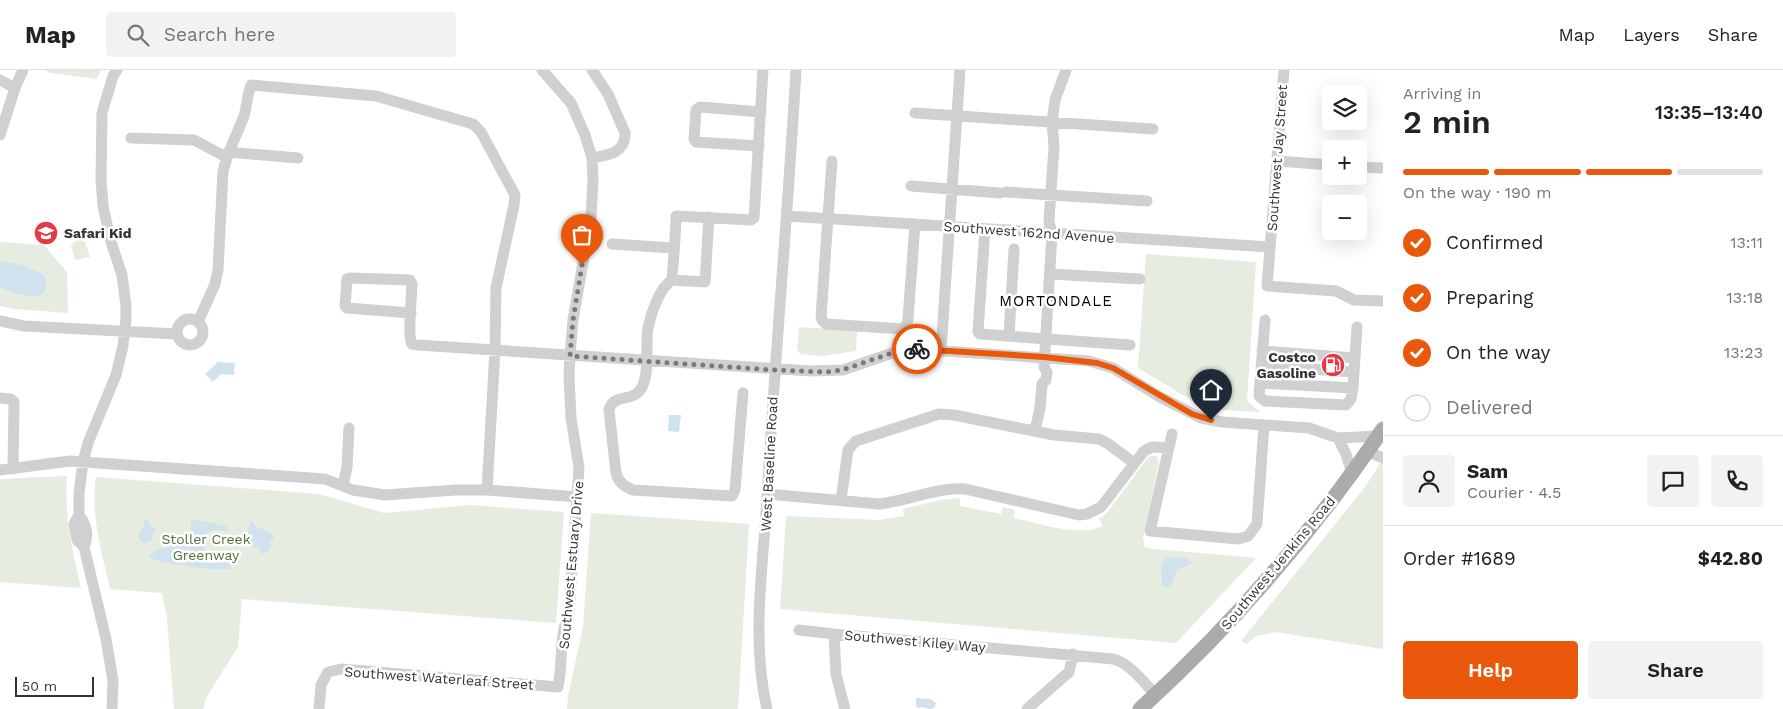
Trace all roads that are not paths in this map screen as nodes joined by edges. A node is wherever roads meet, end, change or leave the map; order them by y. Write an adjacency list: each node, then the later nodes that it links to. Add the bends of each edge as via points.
1 (23, 70): 11 (street)
2 (117, 70): 52 (street, via 102,113 101,179 103,206 122,275)
3 (542, 70): 22 (street, Southwest Estuary Drive, via 571,102)
4 (592, 70): 22 (street, via 608,94 626,133 624,146 615,153)
5 (764, 70): 12 (street)
6 (796, 70): 32 (street, West Baseline Road)
7 (960, 70): 14 (street)
8 (1066, 70): 15 (street, via 1055,100)
9 (1284, 70): 24 (street, Southwest Jay Street)
10 (0, 80): 11 (street)
11 (15, 88): 17 (street)
12 (761, 112): 19 (street); 19 (street, via 700,107 696,110 694,139 696,142)
13 (915, 113): 14 (street)
14 (956, 116): 15 (street); 29 (street)
15 (1052, 122): 16 (street); 30 (street)
16 (1153, 129)
17 (0, 135)
18 (131, 138): 20 (street, via 194,140)
19 (759, 146): 33 (street, via 753,220)
20 (227, 155): 21 (street); 50 (street, via 223,172 218,270); 57 (street, via 244,114 251,85 376,96 473,124 481,132 514,195 496,288)
21 (298, 158)
22 (592, 158): 60 (street, Southwest Estuary Drive, via 592,217 574,311)
23 (832, 161): 34 (street)
24 (1277, 161): 25 (street); 40 (street, Southwest Jay Street)
25 (1322, 164)
26 (1367, 167): 27 (street)
27 (1383, 168)
28 (911, 186): 29 (street)
29 (952, 189): 30 (street); 36 (street)
30 (1051, 194): 31 (street); 38 (street, via 1049,221)
31 (1147, 201)
32 (788, 216): 34 (street, Southwest 162nd Avenue); 65 (street, West Baseline Road)
33 (710, 217): 41 (street, via 676,216); 45 (street, via 705,282)
34 (828, 218): 35 (street, Southwest 162nd Avenue); 35 (street, via 821,317 826,324 905,327)
35 (915, 224): 36 (street, Southwest 162nd Avenue)
36 (949, 227): 37 (street, Southwest 162nd Avenue); 58 (street)
37 (985, 230): 38 (street, Southwest 162nd Avenue); 54 (street, via 977,329 980,334)
38 (1052, 234): 40 (street, Southwest 162nd Avenue); 43 (street)
39 (612, 244): 41 (street)
40 (1270, 247): 46 (street, Southwest Jay Street, via 1267,286 1336,291 1354,300)
41 (674, 248): 45 (street)
42 (1014, 248): 54 (street)
43 (1050, 274): 44 (street); 55 (street)
44 (1140, 279)
45 (671, 280): 62 (street, via 653,308)
46 (1383, 301)
47 (411, 313): 47 (street, via 410,280 347,279 347,308); 57 (street, via 409,340 412,344)
48 (1265, 320): 59 (street)
49 (0, 321): 52 (street, via 24,326)
50 (198, 322): 53 (street, via 184,320); 53 (street, via 203,336 199,342 185,345)
51 (1357, 327): 61 (street)
52 (125, 331): 53 (street); 80 (street, via 116,376)
53 (176, 334)
54 (1009, 336): 55 (street)
55 (1046, 339): 56 (street); 63 (street)
56 (1130, 345)
57 (495, 350): 60 (street); 86 (street)
58 (941, 351): 63 (street); 65 (street, via 916,349 895,352 827,372)
59 (1262, 351): 61 (street); 64 (street)
60 (570, 356): 62 (street); 88 (street, Southwest Estuary Drive, via 571,418 579,468)
61 (1355, 358): 66 (street)
62 (646, 361): 65 (street); 69 (street, via 640,391 616,400 609,410 617,477 629,488 732,496)
63 (1044, 362): 71 (street, via 1089,362 1113,368 1201,418); 73 (street, via 1046,380 1042,384)
64 (1261, 366): 66 (street); 67 (street)
65 (774, 370): 87 (street, West Baseline Road)
66 (1354, 372): 68 (street)
67 (1260, 383): 68 (street); 68 (street, via 1259,396 1265,401 1346,405)
68 (1353, 388)
69 (743, 393)
70 (0, 398): 82 (street, via 14,402)
71 (1264, 425): 76 (street, via 1309,428); 77 (street, via 1257,524 1248,536 1238,539 1150,531)
72 (348, 428): 85 (street)
73 (1035, 430): 81 (street, via 1099,439); 89 (street, via 939,414 856,441 848,450)
74 (1380, 432): 76 (street); 78 (main road, Southwest Jenkins Road)
75 (1172, 434): 77 (street)
76 (1338, 438): 84 (street)
77 (1168, 448): 81 (street, via 1148,448)
78 (1368, 452): 79 (street); 84 (main road, Southwest Jenkins Road)
79 (1383, 458)
80 (83, 462): 82 (street, via 54,462); 85 (street, via 306,478); 95 (street, via 79,516 85,522 88,539 84,547 106,639 113,681)
81 (1134, 463): 89 (street, via 1101,507 1087,514 965,489 879,504)
82 (13, 469): 83 (street)
83 (0, 470)
84 (1352, 474): 94 (main road, Southwest Jenkins Road, via 1259,590)
85 (343, 486): 86 (street, via 386,494)
86 (487, 490): 88 (street)
87 (767, 494): 89 (street); 97 (street, West Baseline Road, via 759,648)
88 (578, 497): 93 (street, Southwest Estuary Drive, via 569,613 565,622)
89 (841, 500)
90 (799, 630): 91 (street)
91 (834, 634): 92 (street, Southwest Kiley Way); 98 (street, Southwest Kiley Way, via 836,674)
92 (1073, 654): 94 (street, Southwest Kiley Way, via 1120,660); 99 (street, via 1069,672)
93 (558, 688): 96 (street, Southwest Waterleaf Street, via 341,669 328,672 321,685)
94 (1156, 695): 100 (main road, Southwest Jenkins Road)
95 (112, 709)
96 (319, 709)
97 (767, 709)
98 (845, 709)
99 (1027, 709)
100 (1140, 709)

